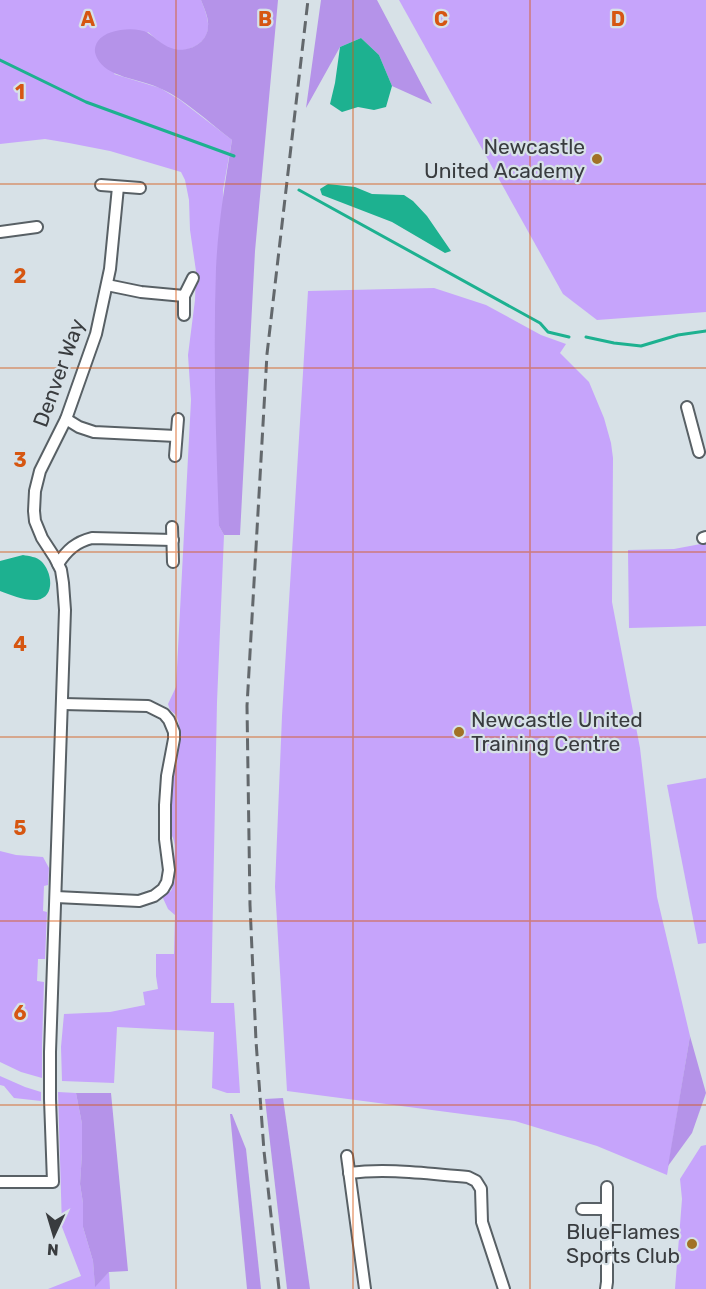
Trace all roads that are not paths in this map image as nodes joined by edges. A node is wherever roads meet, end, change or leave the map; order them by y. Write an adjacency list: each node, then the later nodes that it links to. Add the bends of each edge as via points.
1 (101, 185): 2 (street)
2 (118, 186): 3 (street); 7 (street, Denver Way)
3 (141, 188)
4 (37, 227): 5 (street)
5 (0, 232)
6 (193, 278): 8 (street)
7 (107, 285): 8 (street); 11 (street, Denver Way, via 96,334)
8 (184, 296): 9 (street)
9 (184, 315)
10 (687, 407): 14 (street)
11 (66, 419): 15 (street, via 94,432); 21 (street, Denver Way, via 40,471 33,501 35,521)
12 (178, 419): 15 (street)
13 (706, 429): 14 (street)
14 (694, 432): 16 (street)
15 (176, 435): 17 (street)
16 (699, 452)
17 (175, 456)
18 (172, 527): 19 (street)
19 (172, 540): 20 (street); 21 (street, via 86,539 72,546)
20 (172, 562)
21 (58, 564): 22 (street, via 65,610)
22 (63, 704): 23 (street); 23 (street, via 148,706 169,720 174,732 165,805 169,870 167,882 159,892 139,901)
23 (56, 897): 26 (street, via 50,1074 53,1182)
24 (347, 1156): 25 (street)
25 (349, 1173): 30 (street); 31 (street, via 388,1170 476,1181 481,1189 484,1230)
26 (0, 1182)
27 (607, 1187): 29 (street)
28 (582, 1209): 29 (street)
29 (607, 1209): 32 (street)
30 (365, 1289)
31 (504, 1289)
32 (606, 1289)

